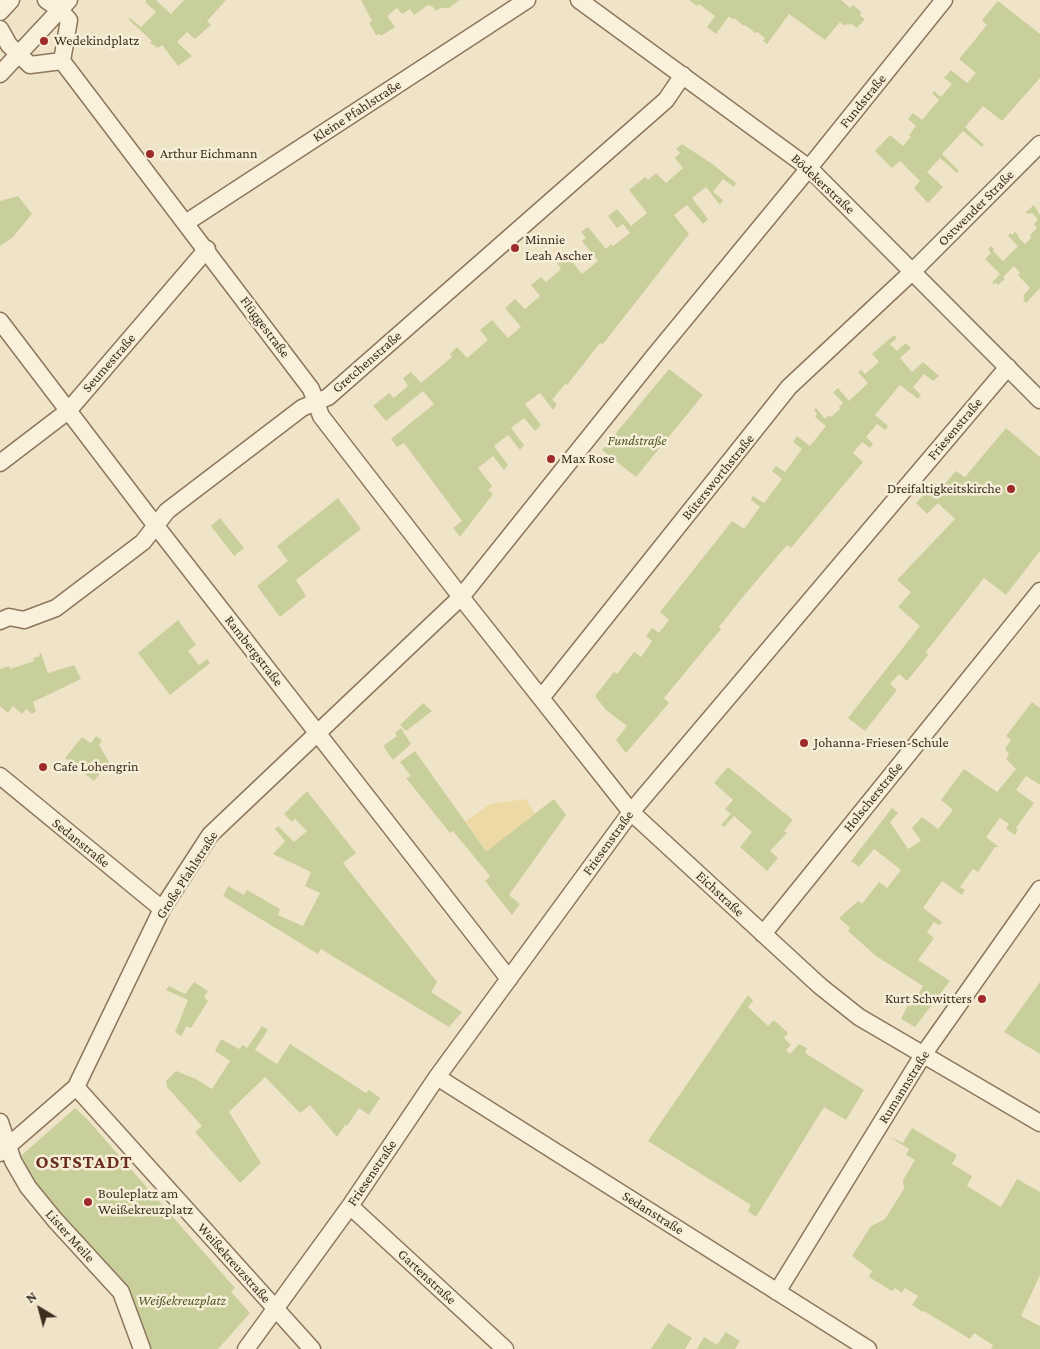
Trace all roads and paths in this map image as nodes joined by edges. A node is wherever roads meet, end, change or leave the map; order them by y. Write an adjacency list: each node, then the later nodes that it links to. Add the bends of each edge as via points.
1 (11, 0): 7 (street)
2 (46, 0): 6 (street)
3 (527, 0): 15 (street, Kleine Pfahlstraße)
4 (579, 0): 12 (street, Bödekerstraße)
5 (944, 0): 14 (street, Fundstraße)
6 (65, 5): 9 (street); 10 (street, via 69,20)
7 (0, 12)
8 (0, 29): 9 (street)
9 (18, 55): 10 (street, via 30,65); 11 (street)
10 (62, 61): 15 (street, Flüggestraße)
11 (0, 74)
12 (683, 75): 14 (street, Bödekerstraße); 21 (street, Gretchenstraße, via 666,100 328,397)
13 (1040, 144): 17 (street, Ostwender Straße)
14 (809, 168): 17 (street, Bödekerstraße); 26 (street, Fundstraße)
15 (187, 222): 16 (street, Flüggestraße)
16 (207, 249): 21 (street, Flüggestraße, via 311,388); 22 (street, Seumestraße)
17 (912, 272): 19 (street, Bödekerstraße); 28 (street, Bütersworthstraße, via 789,387)
18 (0, 321): 22 (street, Rambergstraße)
19 (1008, 367): 20 (street, Bödekerstraße); 31 (street, Friesenstraße)
20 (1040, 400)
21 (316, 402): 24 (street, Gretchenstraße, via 302,408 167,511); 26 (street, Flüggestraße, via 321,416)
22 (68, 411): 23 (street, Seumestraße); 24 (street, Rambergstraße)
23 (0, 463)
24 (156, 526): 27 (street, Gretchenstraße, via 143,542 56,608 24,620 9,618); 29 (street, Rambergstraße)
25 (1040, 590): 34 (street, Holscherstraße)
26 (461, 597): 28 (street, Eichstraße); 29 (street, Große Pfahlstraße)
27 (0, 621)
28 (541, 698): 31 (street, Eichstraße)
29 (318, 733): 33 (street, Große Pfahlstraße, via 210,835); 35 (street, Rambergstraße)
30 (0, 776): 33 (street, Sedanstraße)
31 (631, 812): 34 (street, Eichstraße); 35 (street, Friesenstraße)
32 (1040, 889): 36 (street, Rumannstraße)
33 (162, 909): 38 (street, Große Pfahlstraße)
34 (763, 934): 36 (street, Eichstraße, via 820,986 860,1016)
35 (509, 979): 37 (street, Friesenstraße)
36 (924, 1055): 40 (street, Eichstraße); 43 (street, Rumannstraße)
37 (437, 1077): 42 (street, Friesenstraße); 43 (street, Sedanstraße)
38 (76, 1087): 41 (street, Große Pfahlstraße); 44 (street, Weißekreuzstraße)
39 (0, 1122): 41 (street, Lister Meile)
40 (1040, 1123)
41 (4, 1150): 45 (street, Lister Meile, via 28,1187 120,1292)
42 (350, 1206): 44 (street, Friesenstraße); 48 (street, Gartenstraße)
43 (777, 1292): 49 (street, Sedanstraße)
44 (276, 1310): 46 (street, Friesenstraße); 47 (street, Weißekreuzstraße)
45 (142, 1349)
46 (246, 1349)
47 (312, 1349)
48 (505, 1349)
49 (868, 1349)

